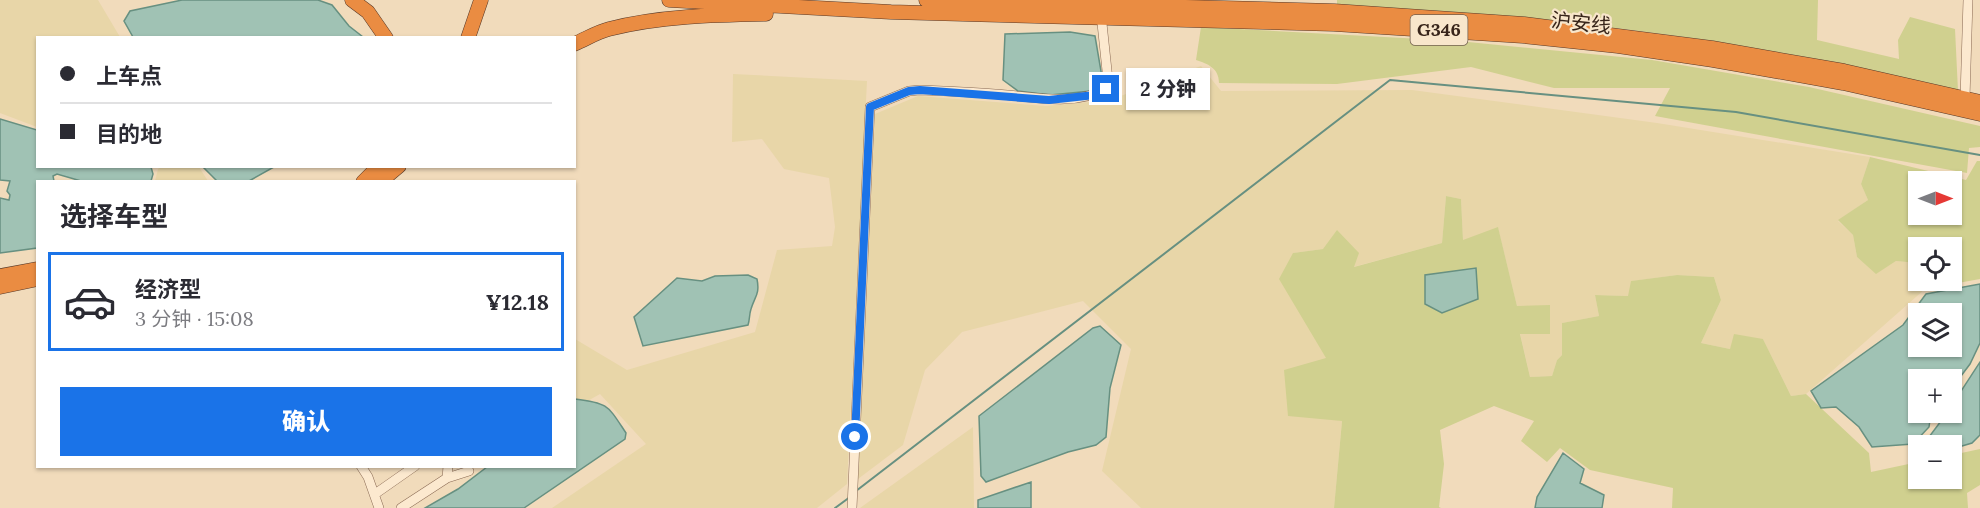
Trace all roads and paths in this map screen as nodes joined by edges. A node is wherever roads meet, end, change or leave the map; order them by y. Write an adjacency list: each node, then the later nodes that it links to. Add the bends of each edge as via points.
1 (352, 0): 12 (highway, via 368,12)
2 (481, 0): 11 (highway)
3 (490, 0): 11 (highway)
4 (669, 0): 10 (highway, 沪安线 / G346)
5 (926, 0): 8 (highway, 沪安线 / G346)
6 (1010, 0): 8 (highway)
7 (1968, 0): 14 (street)
8 (1061, 5): 9 (highway, 沪安线 / G346)
9 (1100, 8): 10 (highway, 沪安线 / G346); 14 (highway, 沪安线 / G346, via 1334,11 1524,24 1712,48); 16 (highway, 沪安线 / G346, via 1524,36 1618,46 1843,83); 37 (street, via 1108,80 1106,89 1095,95 1049,100 920,90 870,107)
10 (891, 12): 13 (highway, via 660,19 607,30)
11 (475, 32)
12 (386, 36)
13 (576, 43)
14 (1965, 98): 15 (highway, 沪安线 / G346)
15 (1980, 102)
16 (1980, 114)
17 (373, 168): 21 (highway)
18 (378, 168): 22 (highway)
19 (391, 168): 23 (highway)
20 (396, 168): 24 (highway)
21 (364, 180)
22 (364, 180)
23 (381, 180)
24 (382, 180)
25 (36, 269): 26 (highway)
26 (0, 276)
27 (36, 279): 28 (highway)
28 (0, 287)
29 (362, 468): 34 (street)
30 (412, 468): 34 (street)
31 (448, 468): 33 (street)
32 (469, 471): 33 (street)
33 (447, 478): 36 (street)
34 (375, 494): 35 (street)
35 (379, 508)
36 (401, 508)
37 (852, 508)

